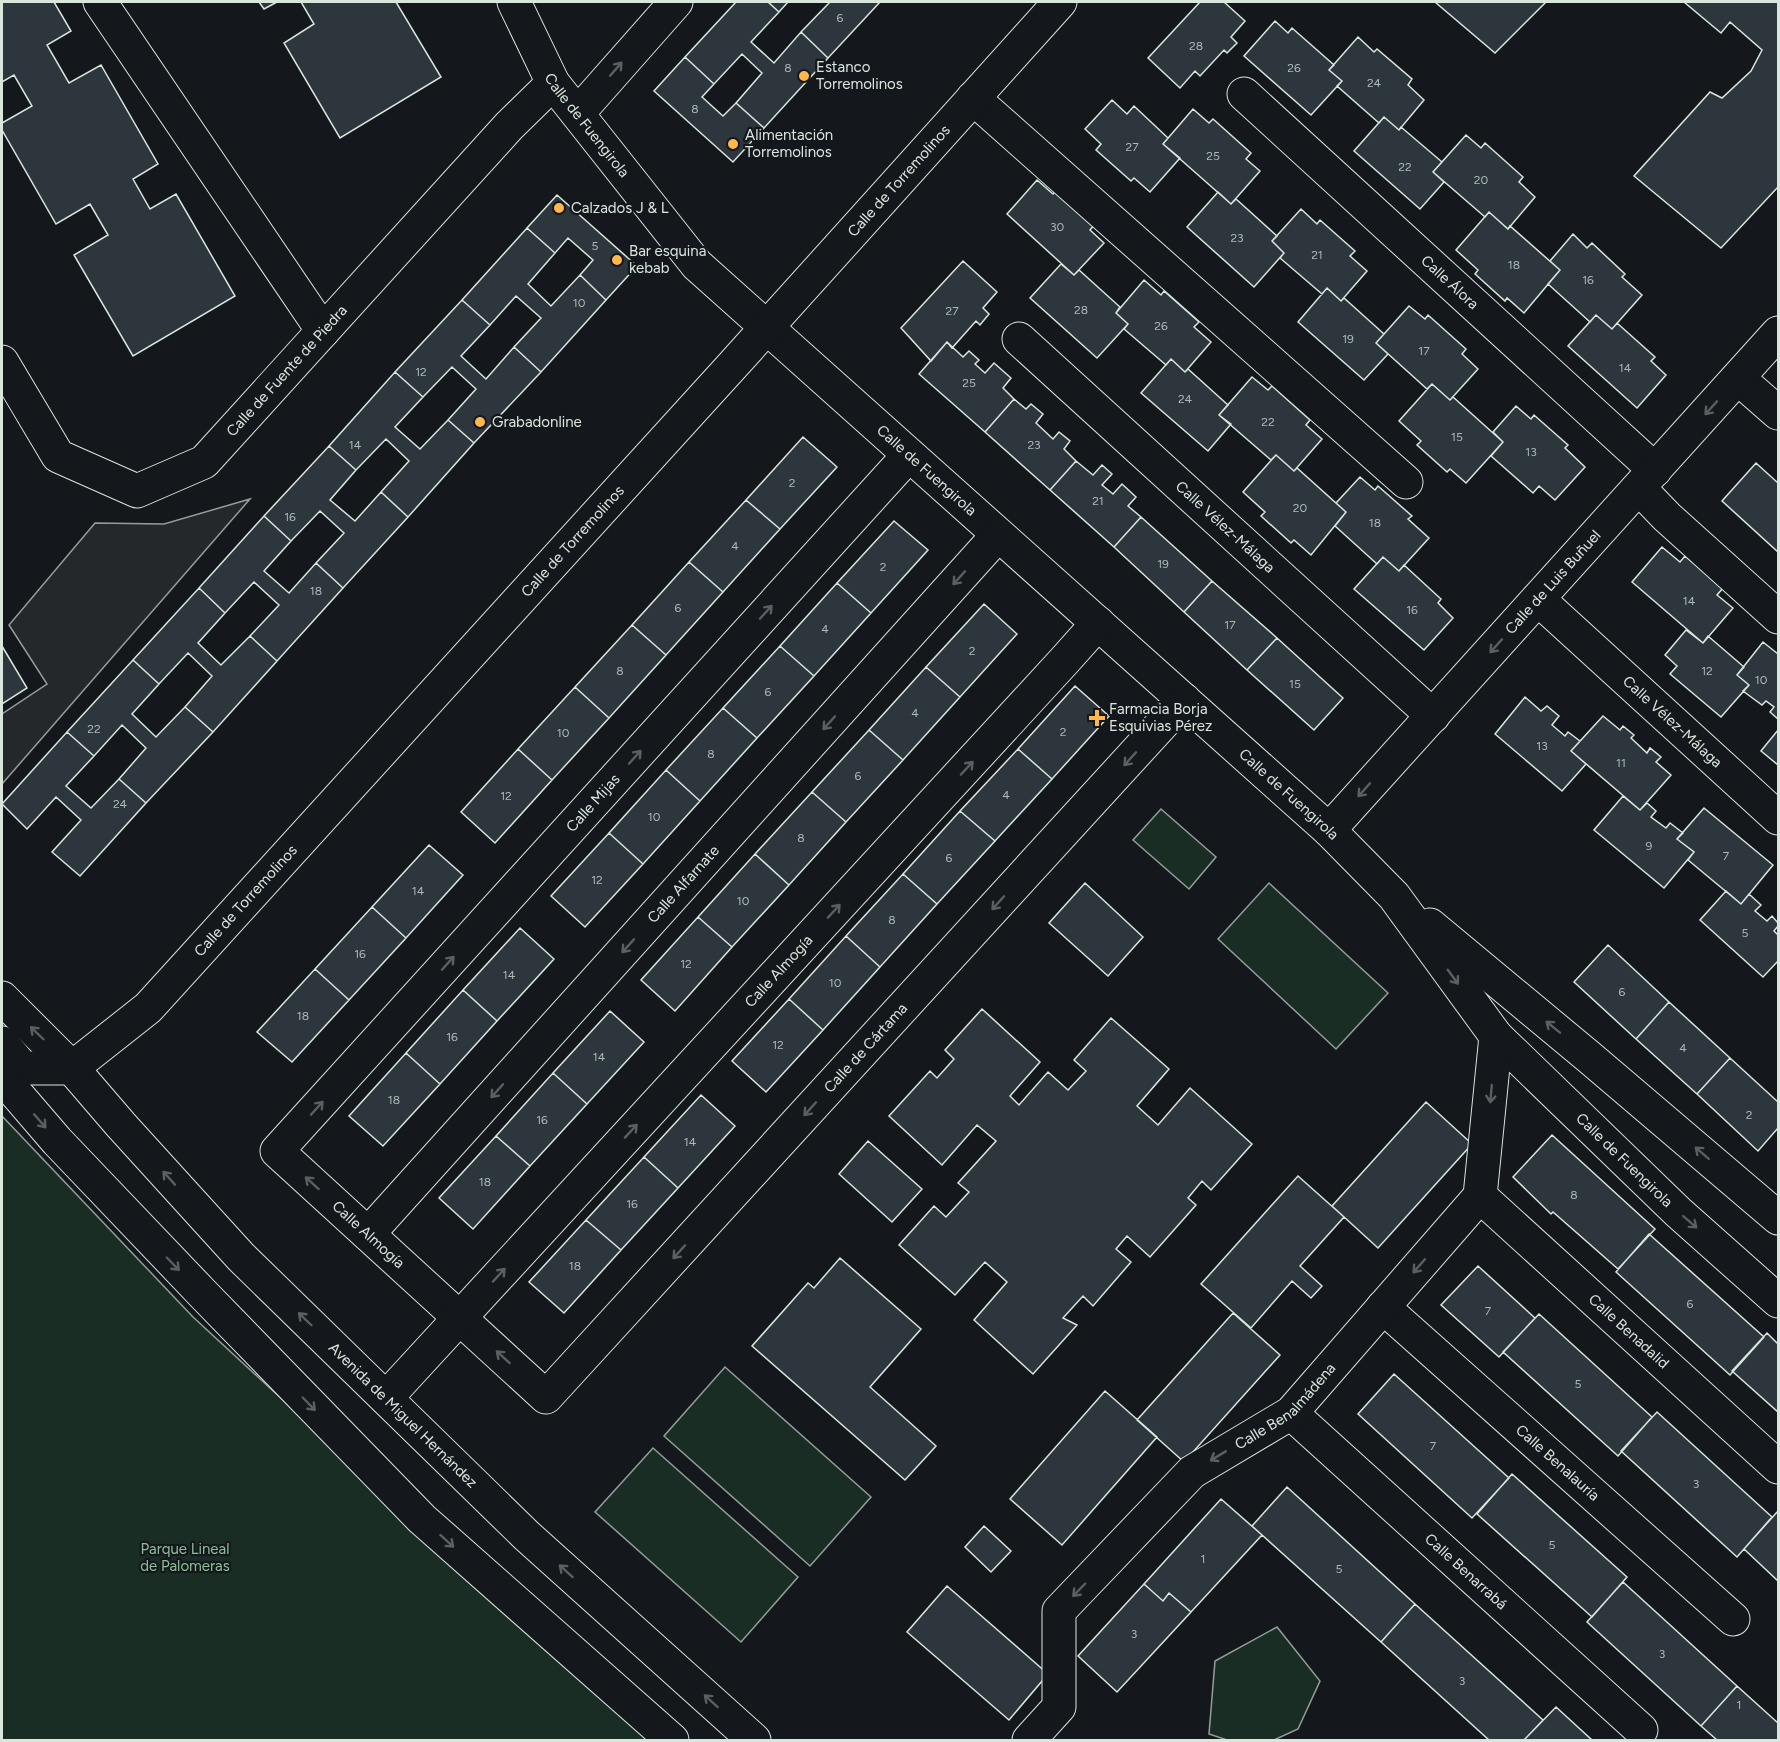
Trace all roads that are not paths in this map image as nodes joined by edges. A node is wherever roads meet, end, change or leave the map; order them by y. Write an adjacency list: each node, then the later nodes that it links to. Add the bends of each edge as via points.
1 (100, 2): 10 (street)
2 (514, 2): 5 (street, Calle de Fuengirola)
3 (676, 2): 8 (street, one-way to 3)
4 (1060, 2): 7 (street, Calle de Torremolinos)
5 (553, 83): 8 (street, Calle de Fuengirola); 10 (street, Calle de Fuente de Piedra, via 509,126)
6 (1244, 94): 17 (street, Calle Álora)
7 (973, 98): 9 (street, Calle de Torremolinos); 18 (street)
8 (578, 113): 9 (street, Calle de Fuengirola, via 697,265)
9 (766, 327): 16 (street, Calle de Fuengirola); 31 (street, Calle de Torremolinos, via 148,1008)
10 (323, 331): 13 (street, Calle de Fuente de Piedra, via 204,462 137,490 58,456)
11 (1779, 333): 14 (street, Calle de Luis Buñuel)
12 (1019, 339): 24 (street, Calle Vélez-Málaga)
13 (2, 362)
14 (1738, 378): 15 (street); 17 (street, Calle de Luis Buñuel, one-way to 17)
15 (1779, 413)
16 (909, 455): 19 (street, Calle de Fuengirola); 33 (street, Calle Mijas, one-way to 16)
17 (1647, 479): 20 (street, Calle de Luis Buñuel); 21 (street, Calle Álora, via 1674,523)
18 (1406, 482)
19 (998, 535): 22 (street, Calle de Fuengirola); 36 (street, Calle Alfarnate, one-way to 36)
20 (1538, 599): 24 (street, Calle de Luis Buñuel, one-way to 24); 25 (street, Calle Vélez-Málaga)
21 (1779, 617)
22 (1098, 623): 23 (street, Calle de Fuengirola); 39 (street, Calle Almogía, one-way to 22)
23 (1184, 700): 26 (street, Calle de Fuengirola); 40 (street, Calle de Cártama, one-way to 40)
24 (1432, 716): 26 (street, Calle de Luis Buñuel, one-way to 26)
25 (1779, 818)
26 (1329, 830): 27 (street, Calle de Fuengirola)
27 (1394, 896): 29 (street, Calle de Fuengirola, one-way to 29); 35 (street, Calle de Fuengirola, one-way to 27)
28 (2, 998): 31 (street, Avenida de Miguel Hernández, one-way to 28)
29 (1496, 1036): 34 (street, one-way to 34); 37 (street, Calle de Fuengirola, one-way to 37, via 1678,1212)
30 (2, 1043): 31 (street, via 22,1068)
31 (72, 1068): 41 (street, Avenida de Miguel Hernández, one-way to 31, via 241,1257)
32 (2, 1077): 46 (street, one-way to 46, via 188,1280 422,1519)
33 (277, 1151): 36 (street, Calle Almogía, one-way to 33)
34 (1479, 1196): 38 (street, Calle Benalmádena, one-way to 38); 43 (street, Calle Benadalid)
35 (1779, 1218)
36 (368, 1234): 39 (street, Calle Almogía)
37 (1779, 1301)
38 (1383, 1307): 42 (street, Calle Benalmádena); 44 (street, Calle Benalauría)
39 (460, 1318): 40 (street, Calle Almogía, one-way to 39); 41 (street, Calle Almogía)
40 (546, 1397)
41 (386, 1398): 47 (street, Avenida de Miguel Hernández, one-way to 41, via 527,1536)
42 (1291, 1413): 45 (street, Calle Benarrabá); 48 (street, Calle Benalmádena, one-way to 48, via 1192,1472 1059,1611 1059,1707)
43 (1779, 1467)
44 (1733, 1619)
45 (1641, 1730)
46 (672, 1740)
47 (754, 1740)
48 (1029, 1740)

